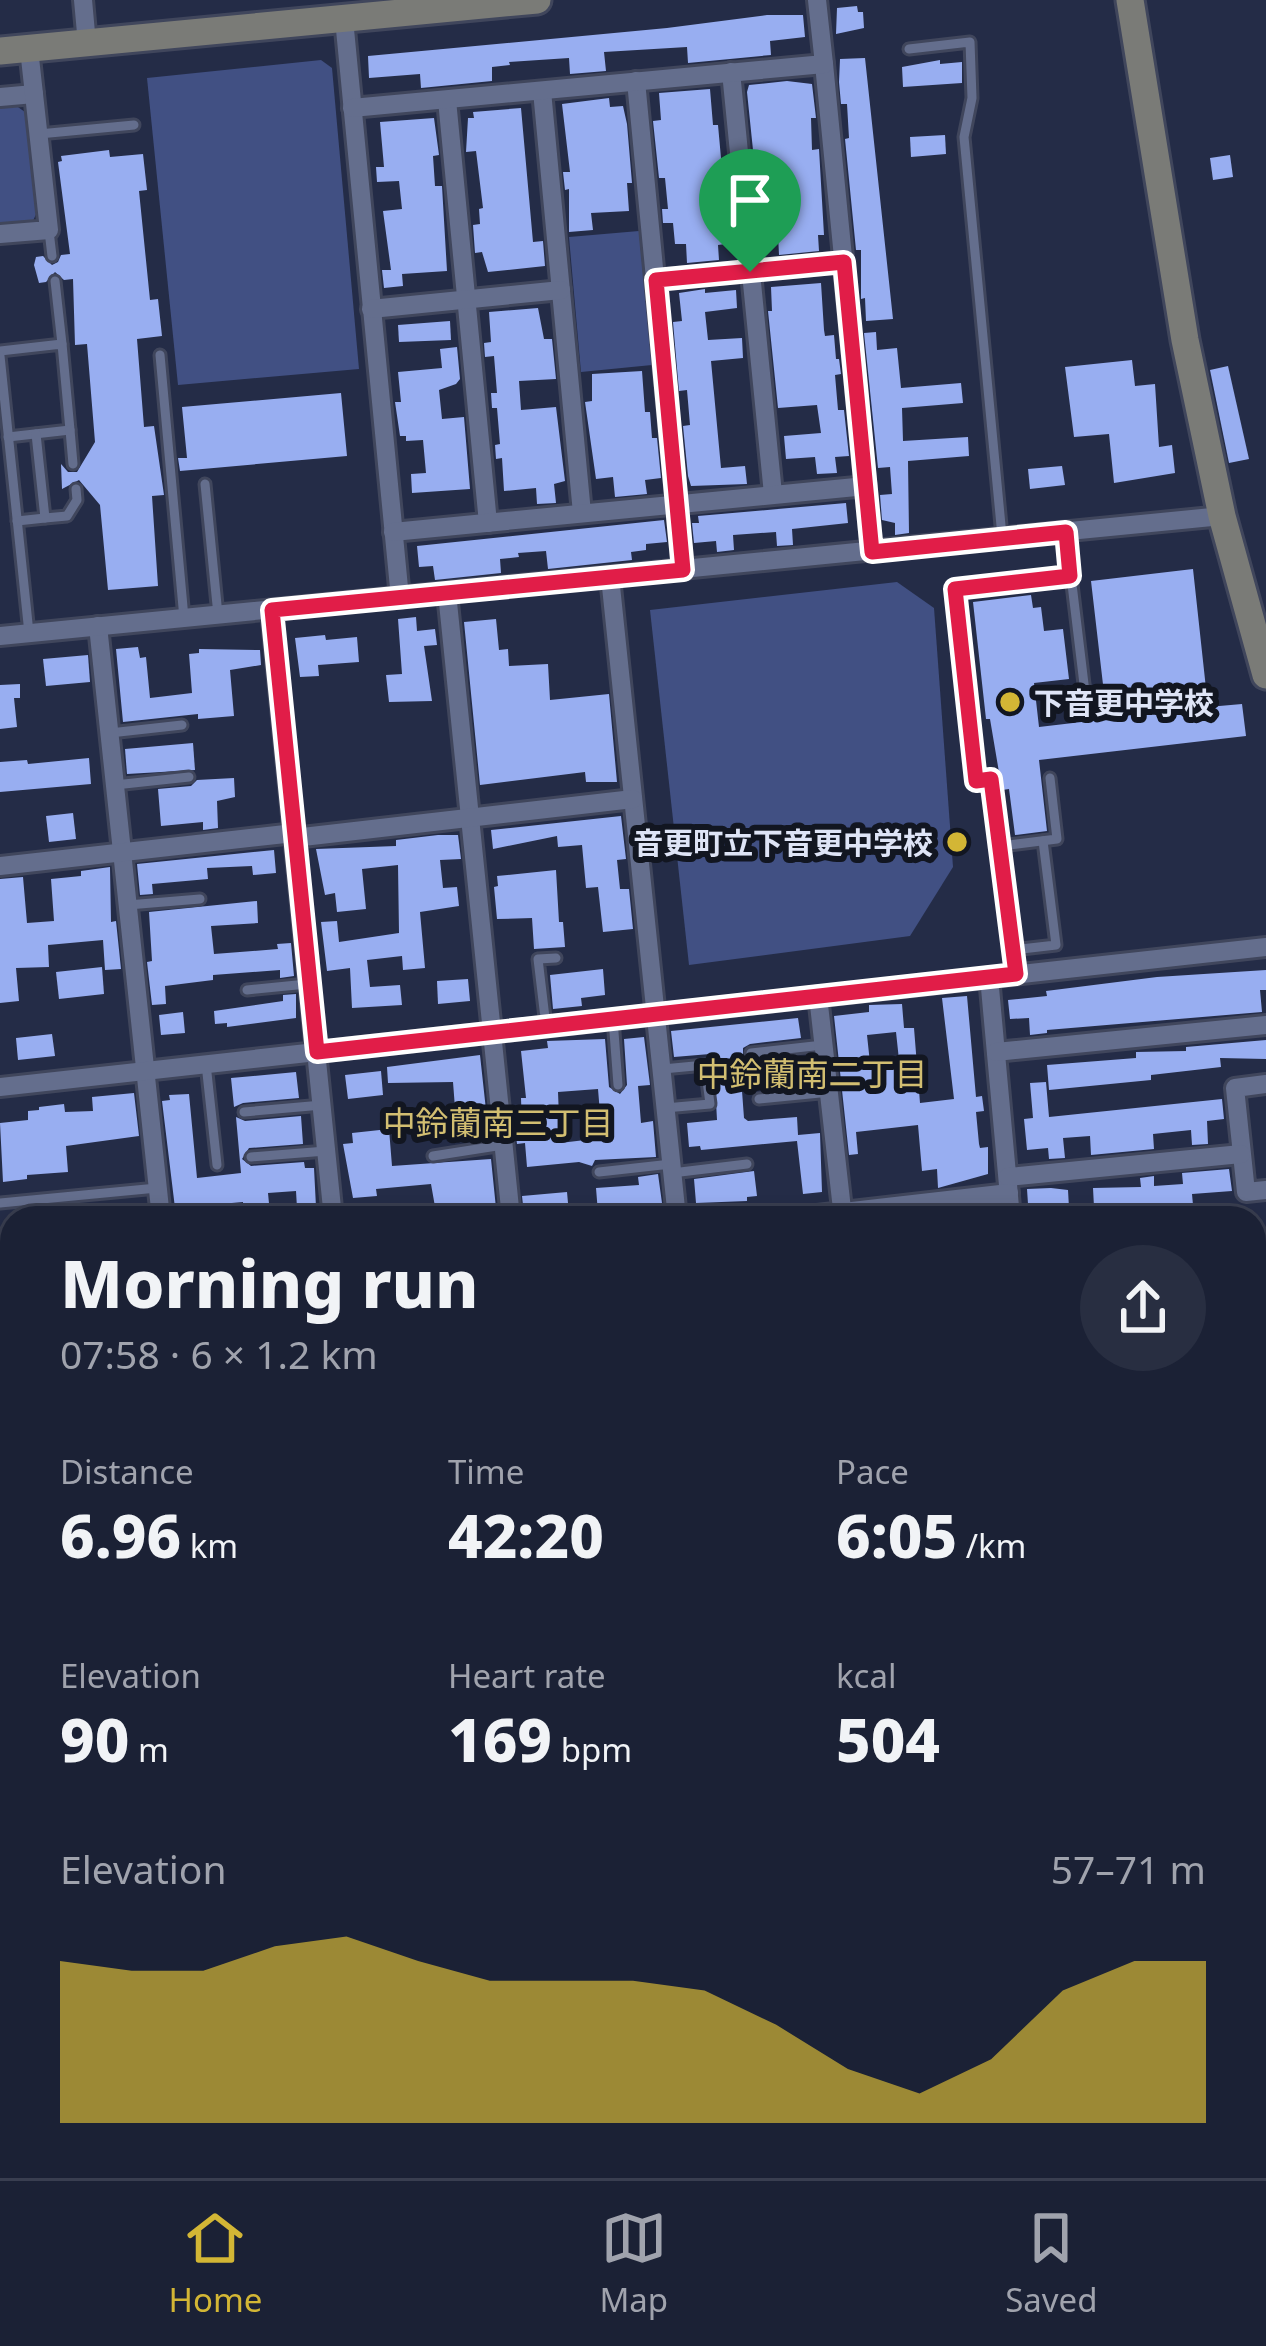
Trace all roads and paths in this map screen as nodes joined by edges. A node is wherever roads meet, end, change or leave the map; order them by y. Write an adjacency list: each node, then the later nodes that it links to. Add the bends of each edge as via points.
1 (83, 0): 7 (street)
2 (537, 0): 5 (street)
3 (817, 0): 10 (street)
4 (1130, 0): 43 (street)
5 (421, 5): 6 (street)
6 (344, 19): 7 (street); 17 (street)
7 (87, 44): 9 (street)
8 (909, 49): 49 (lane, via 970,42 964,136)
9 (14, 50): 14 (street)
10 (824, 64): 11 (street); 23 (street)
11 (731, 72): 12 (street); 24 (street)
12 (636, 81): 13 (street); 25 (street)
13 (542, 91): 16 (street); 27 (street)
14 (34, 94): 15 (street); 19 (street)
15 (0, 97)
16 (447, 100): 17 (street); 28 (street)
17 (352, 108): 29 (street)
18 (134, 125): 19 (lane)
19 (39, 134): 20 (street)
20 (49, 230): 21 (street); 22 (lane)
21 (0, 234)
22 (52, 256)
23 (844, 262): 24 (street); 38 (street)
24 (750, 272): 25 (street); 40 (street)
25 (656, 280): 41 (street)
26 (55, 281): 30 (lane)
27 (561, 290): 28 (street); 42 (street)
28 (468, 299): 29 (street); 46 (street)
29 (370, 309): 47 (street)
30 (62, 344): 31 (lane); 33 (lane)
31 (0, 353): 35 (lane)
32 (160, 355): 58 (lane)
33 (70, 430): 34 (lane); 36 (lane)
34 (36, 434): 35 (lane); 44 (lane)
35 (8, 437): 45 (lane)
36 (74, 464)
37 (205, 484): 57 (lane)
38 (866, 486): 40 (street); 50 (street)
39 (76, 489): 44 (lane, via 67,516)
40 (773, 494): 41 (street)
41 (677, 504): 42 (street); 51 (street)
42 (582, 513): 46 (street)
43 (1222, 516): 48 (street); 62 (street)
44 (45, 518): 45 (lane)
45 (17, 521): 60 (lane)
46 (488, 523): 47 (street)
47 (393, 532): 55 (street)
48 (1066, 532): 49 (street); 52 (lane)
49 (1003, 539): 50 (street)
50 (872, 552): 51 (street)
51 (683, 570): 53 (street)
52 (1070, 576): 63 (lane); 73 (lane, via 955,589 976,781 991,779)
53 (610, 577): 54 (street); 69 (street)
54 (446, 593): 55 (street); 70 (street)
55 (400, 598): 56 (street)
56 (272, 610): 57 (street); 71 (street)
57 (218, 615): 58 (street)
58 (184, 618): 59 (street)
59 (98, 626): 60 (street); 65 (street)
60 (29, 633): 61 (street)
61 (0, 636)
62 (1266, 675)
63 (1087, 709)
64 (182, 725): 65 (lane)
65 (110, 733): 68 (street)
66 (189, 777): 68 (lane)
67 (1050, 778): 72 (lane, via 1058,839)
68 (115, 785): 74 (street)
69 (633, 799): 70 (street); 86 (street)
70 (470, 816): 71 (street); 90 (street)
71 (294, 835): 74 (street); 83 (street)
72 (1043, 841): 73 (lane); 79 (lane, via 1055,945)
73 (1001, 846): 79 (lane)
74 (122, 851): 75 (street); 77 (street)
75 (0, 866)
76 (200, 899): 77 (lane)
77 (128, 905): 97 (street)
78 (1266, 947): 81 (street)
79 (1013, 950): 81 (lane)
80 (556, 958): 89 (lane, via 538,959)
81 (1016, 974): 82 (street)
82 (989, 977): 85 (street); 94 (street)
83 (310, 984): 84 (lane); 92 (street)
84 (247, 990)
85 (818, 996): 86 (street); 91 (street)
86 (655, 1014): 87 (street); 96 (street)
87 (613, 1019): 89 (street); 99 (lane)
88 (1266, 1025): 94 (street)
89 (546, 1026): 90 (street)
90 (491, 1032): 92 (street); 106 (street)
91 (824, 1045): 93 (lane); 101 (street)
92 (317, 1052): 95 (street); 103 (street)
93 (751, 1052)
94 (996, 1052): 115 (street)
95 (206, 1064): 97 (street); 112 (lane)
96 (661, 1070): 104 (street); 104 (lane, via 705,1065 710,1104)
97 (143, 1071): 100 (street); 116 (street)
98 (1266, 1084): 108 (street, via 1235,1088)
99 (618, 1085)
100 (0, 1087)
101 (830, 1092): 102 (lane); 123 (street)
102 (759, 1099)
103 (322, 1105): 105 (lane); 107 (street)
104 (665, 1108): 113 (street)
105 (244, 1112)
106 (503, 1144): 109 (lane); 121 (street)
107 (326, 1150): 110 (lane); 120 (street)
108 (1241, 1154): 115 (street); 117 (street, via 1246,1192)
109 (433, 1156)
110 (251, 1157)
111 (747, 1164): 113 (lane)
112 (218, 1165)
113 (671, 1168): 114 (lane); 122 (street)
114 (599, 1172)
115 (1008, 1185): 124 (street); 125 (street)
116 (157, 1188): 118 (lane); 119 (street)
117 (1266, 1190)
118 (0, 1203)
119 (159, 1206)
120 (332, 1206)
121 (510, 1206)
122 (675, 1206)
123 (841, 1206)
124 (892, 1206)
125 (1010, 1206)

